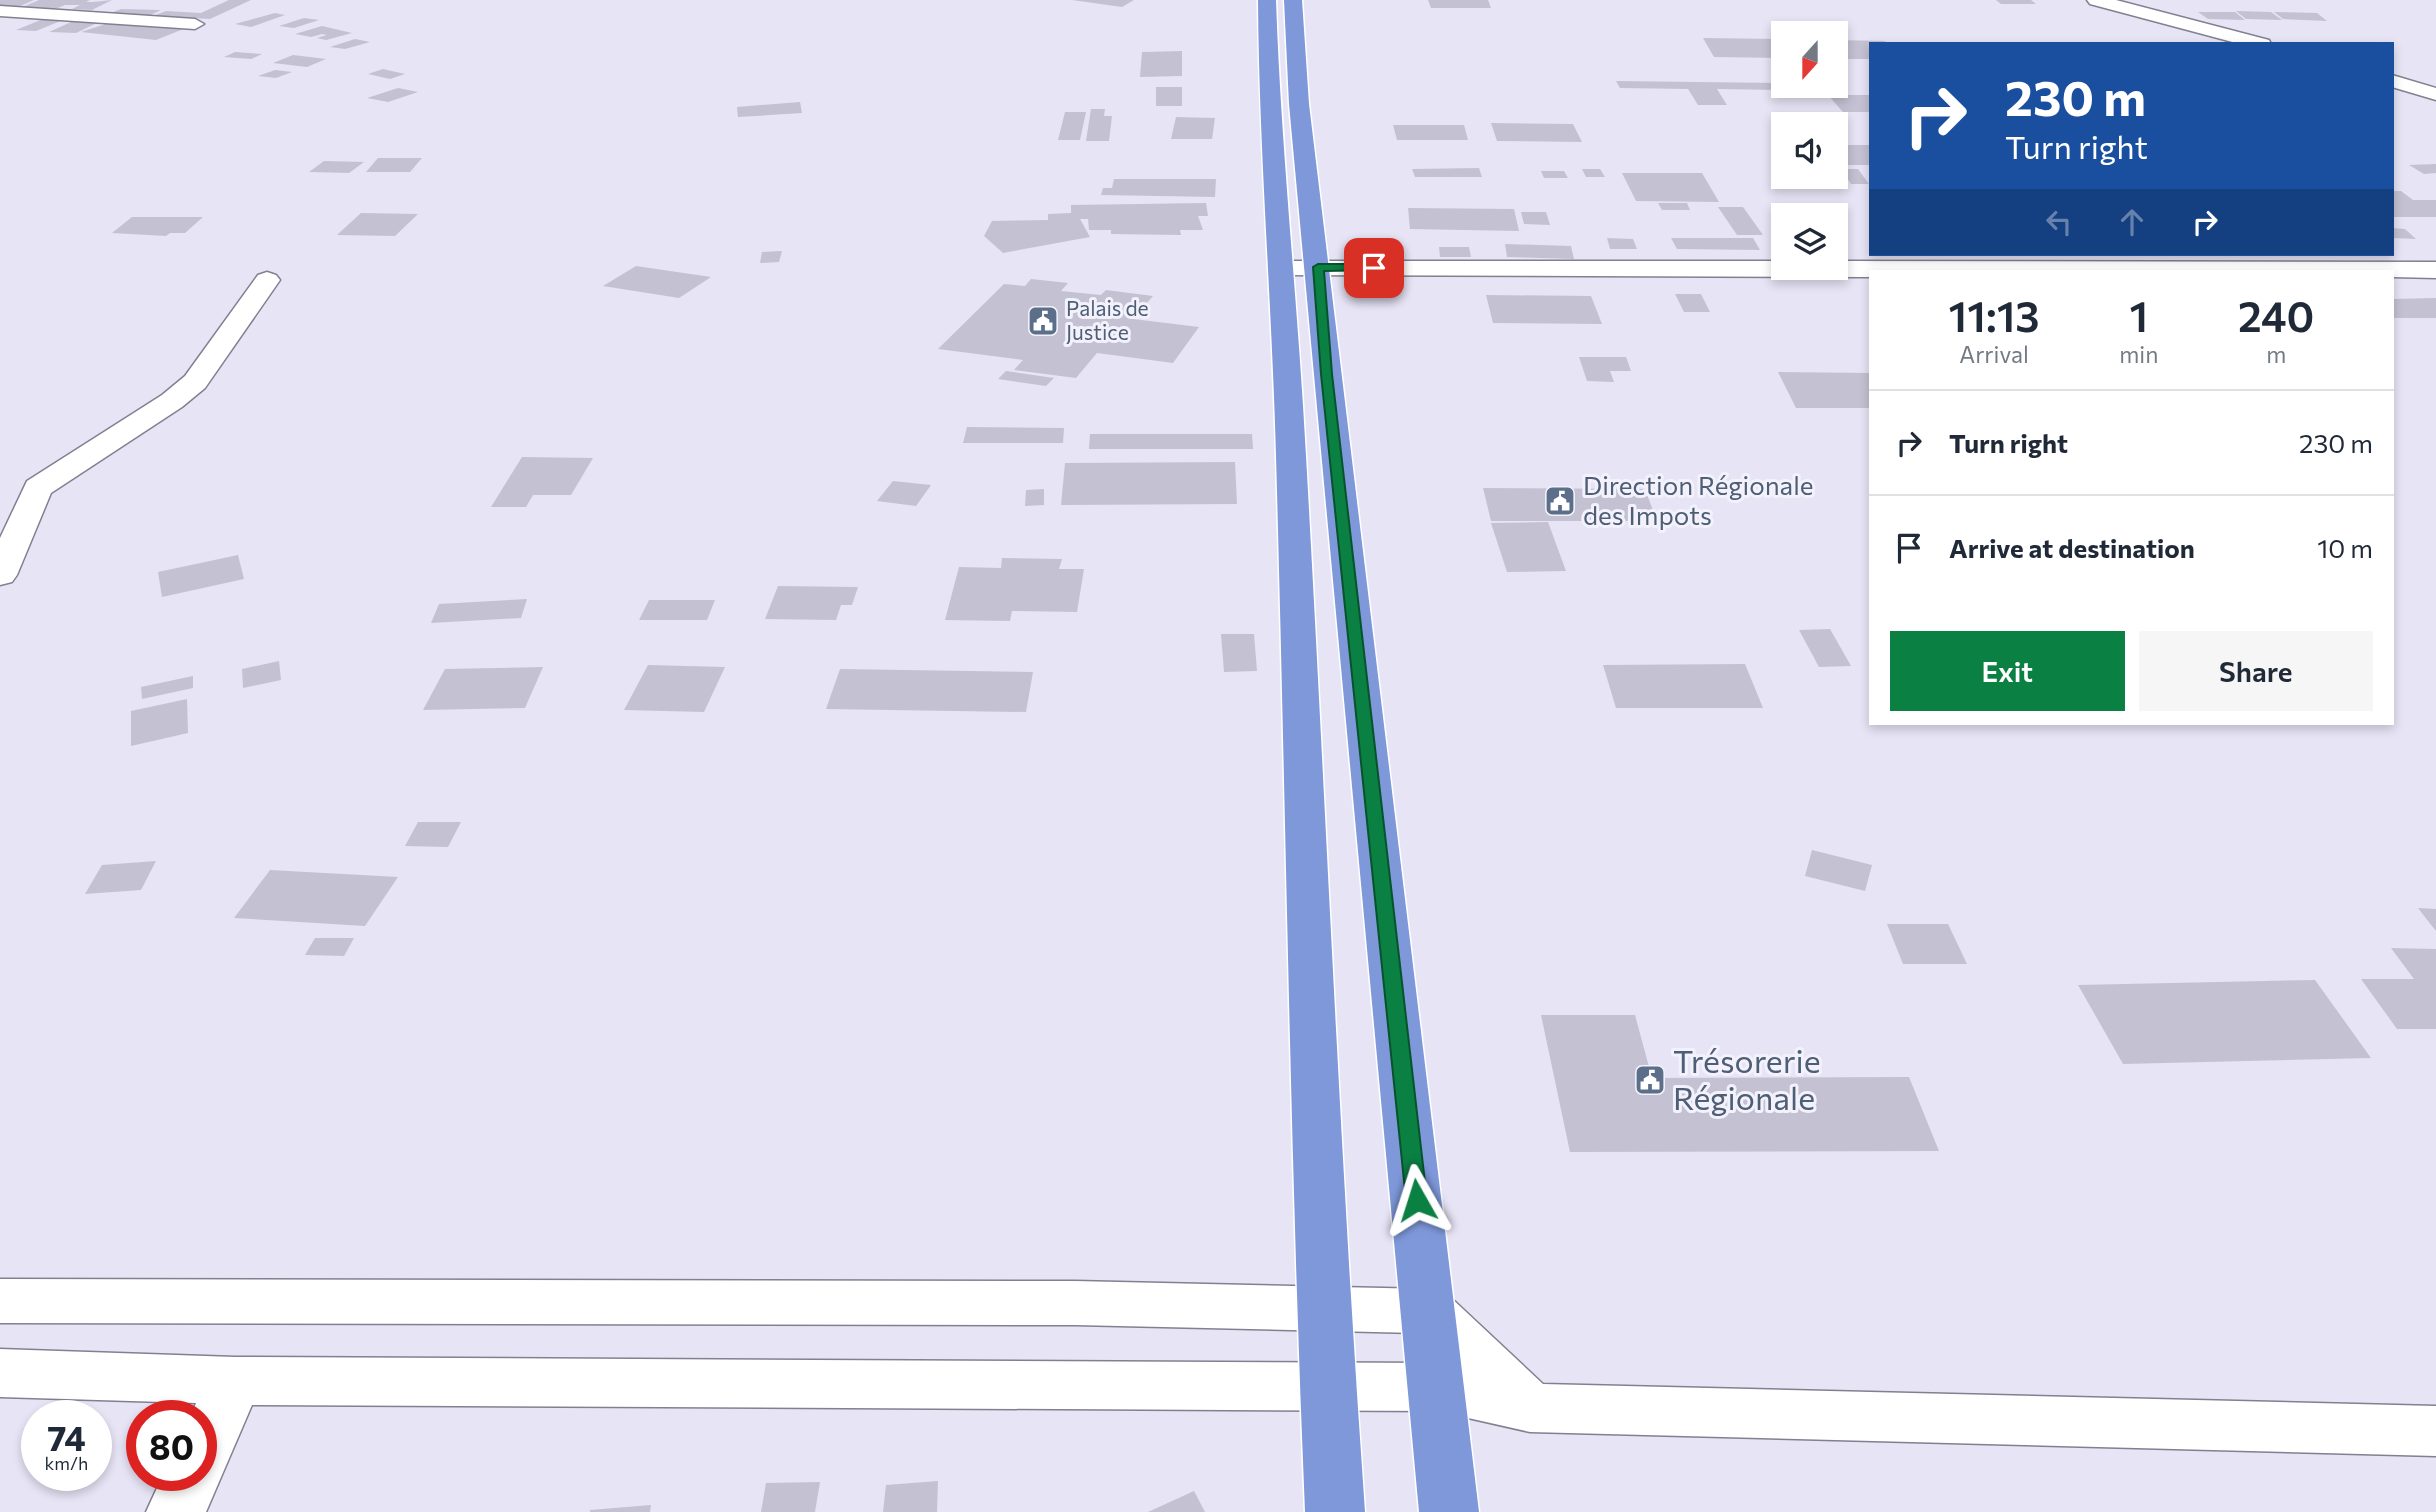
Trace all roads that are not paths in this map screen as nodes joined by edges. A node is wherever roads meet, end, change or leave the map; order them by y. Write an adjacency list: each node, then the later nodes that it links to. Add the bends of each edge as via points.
1 (1266, 0): 9 (highway)
2 (1293, 0): 9 (highway)
3 (2096, 0): 6 (street)
4 (0, 11): 5 (street)
5 (195, 24)
6 (2254, 42)
7 (2394, 82): 8 (street)
8 (2436, 94)
9 (1283, 104): 10 (highway)
10 (1300, 268): 11 (street); 15 (highway); 16 (highway)
11 (2057, 270)
12 (2394, 271): 13 (street)
13 (2436, 271)
14 (267, 280): 17 (street, via 195,382 38,488)
15 (1288, 374): 16 (highway); 19 (highway)
16 (1327, 374): 20 (highway)
17 (0, 575)
18 (0, 1301): 19 (street, via 1075,1303)
19 (1324, 1309): 20 (street); 23 (highway)
20 (1429, 1311): 24 (highway); 25 (street)
21 (0, 1373): 22 (street)
22 (234, 1381): 23 (street); 26 (street)
23 (1328, 1386): 24 (street); 30 (highway)
24 (1437, 1387): 25 (street); 31 (highway)
25 (1530, 1408): 27 (street)
26 (217, 1419)
27 (2436, 1431)
28 (185, 1491): 29 (street)
29 (176, 1512)
30 (1335, 1512)
31 (1449, 1512)

